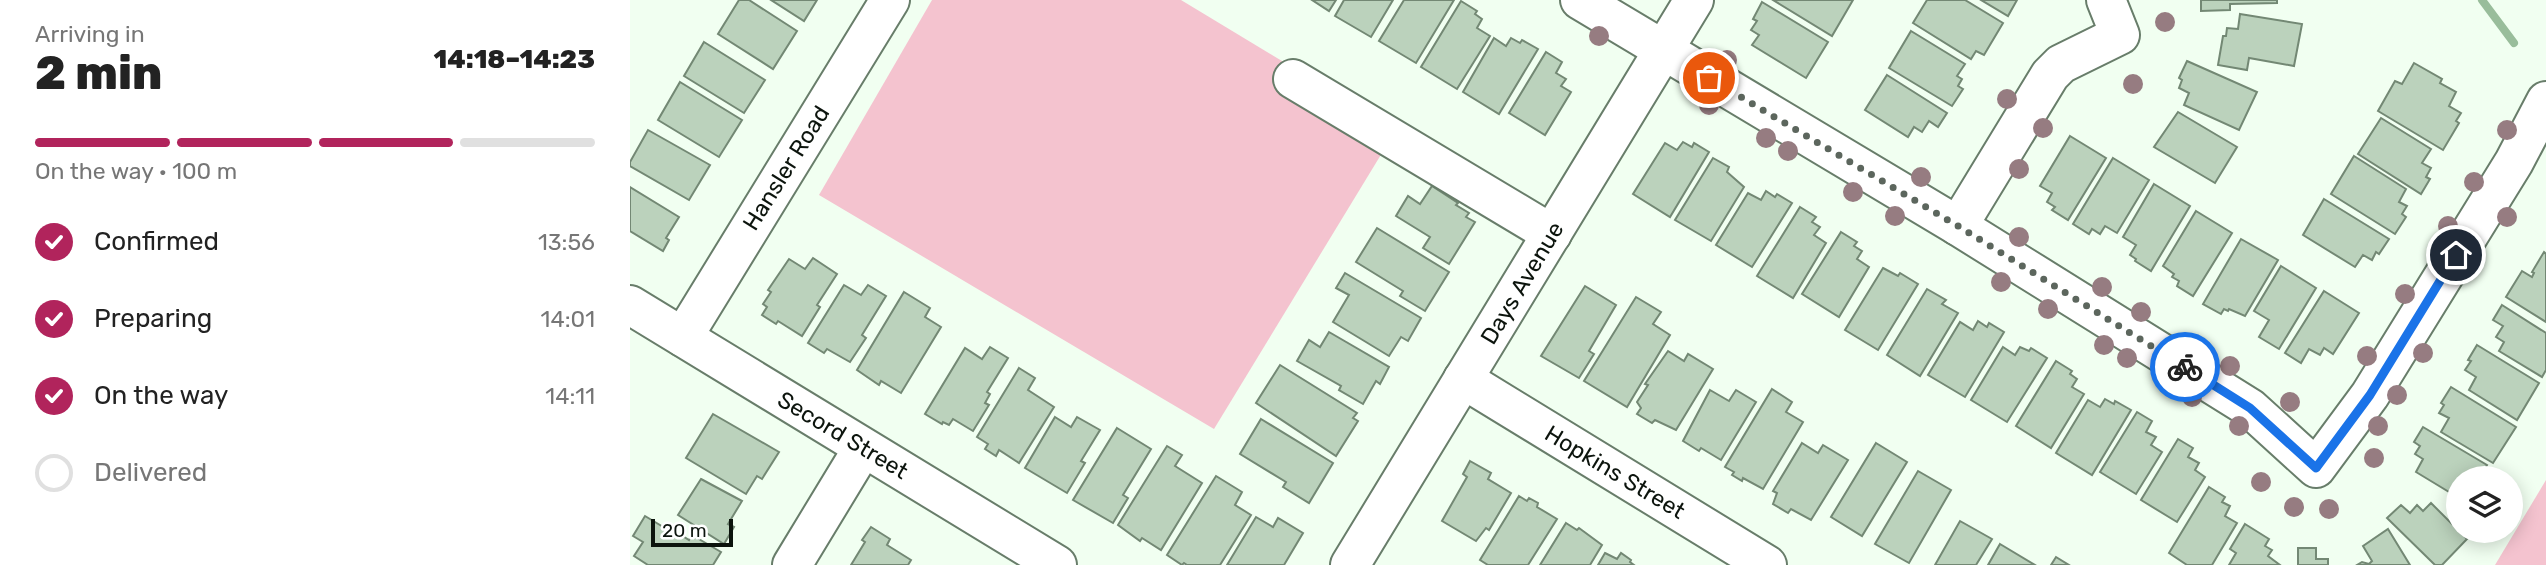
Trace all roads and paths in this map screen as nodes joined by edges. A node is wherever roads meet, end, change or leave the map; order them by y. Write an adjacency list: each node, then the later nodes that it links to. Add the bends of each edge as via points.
1 (890, 0): 11 (street, Hansler Road)
2 (1580, 0): 5 (street)
3 (1694, 0): 5 (street, Days Avenue)
4 (2105, 0): 8 (street, via 2120,35 2061,64 2050,75)
5 (1663, 51): 8 (street); 9 (street, Days Avenue)
6 (1293, 79): 9 (street)
7 (2546, 101): 8 (street, via 2514,162 2370,395 2316,468 2250,408)
8 (1958, 226)
9 (1552, 234): 12 (street, Days Avenue)
10 (630, 305): 11 (street, Secord Street)
11 (683, 337): 13 (street, Secord Street)
12 (1463, 379): 16 (street, Days Avenue); 17 (street, Hopkins Street)
13 (863, 448): 14 (street); 15 (street, Secord Street)
14 (792, 565)
15 (1057, 565)
16 (1350, 565)
17 (1767, 565)

